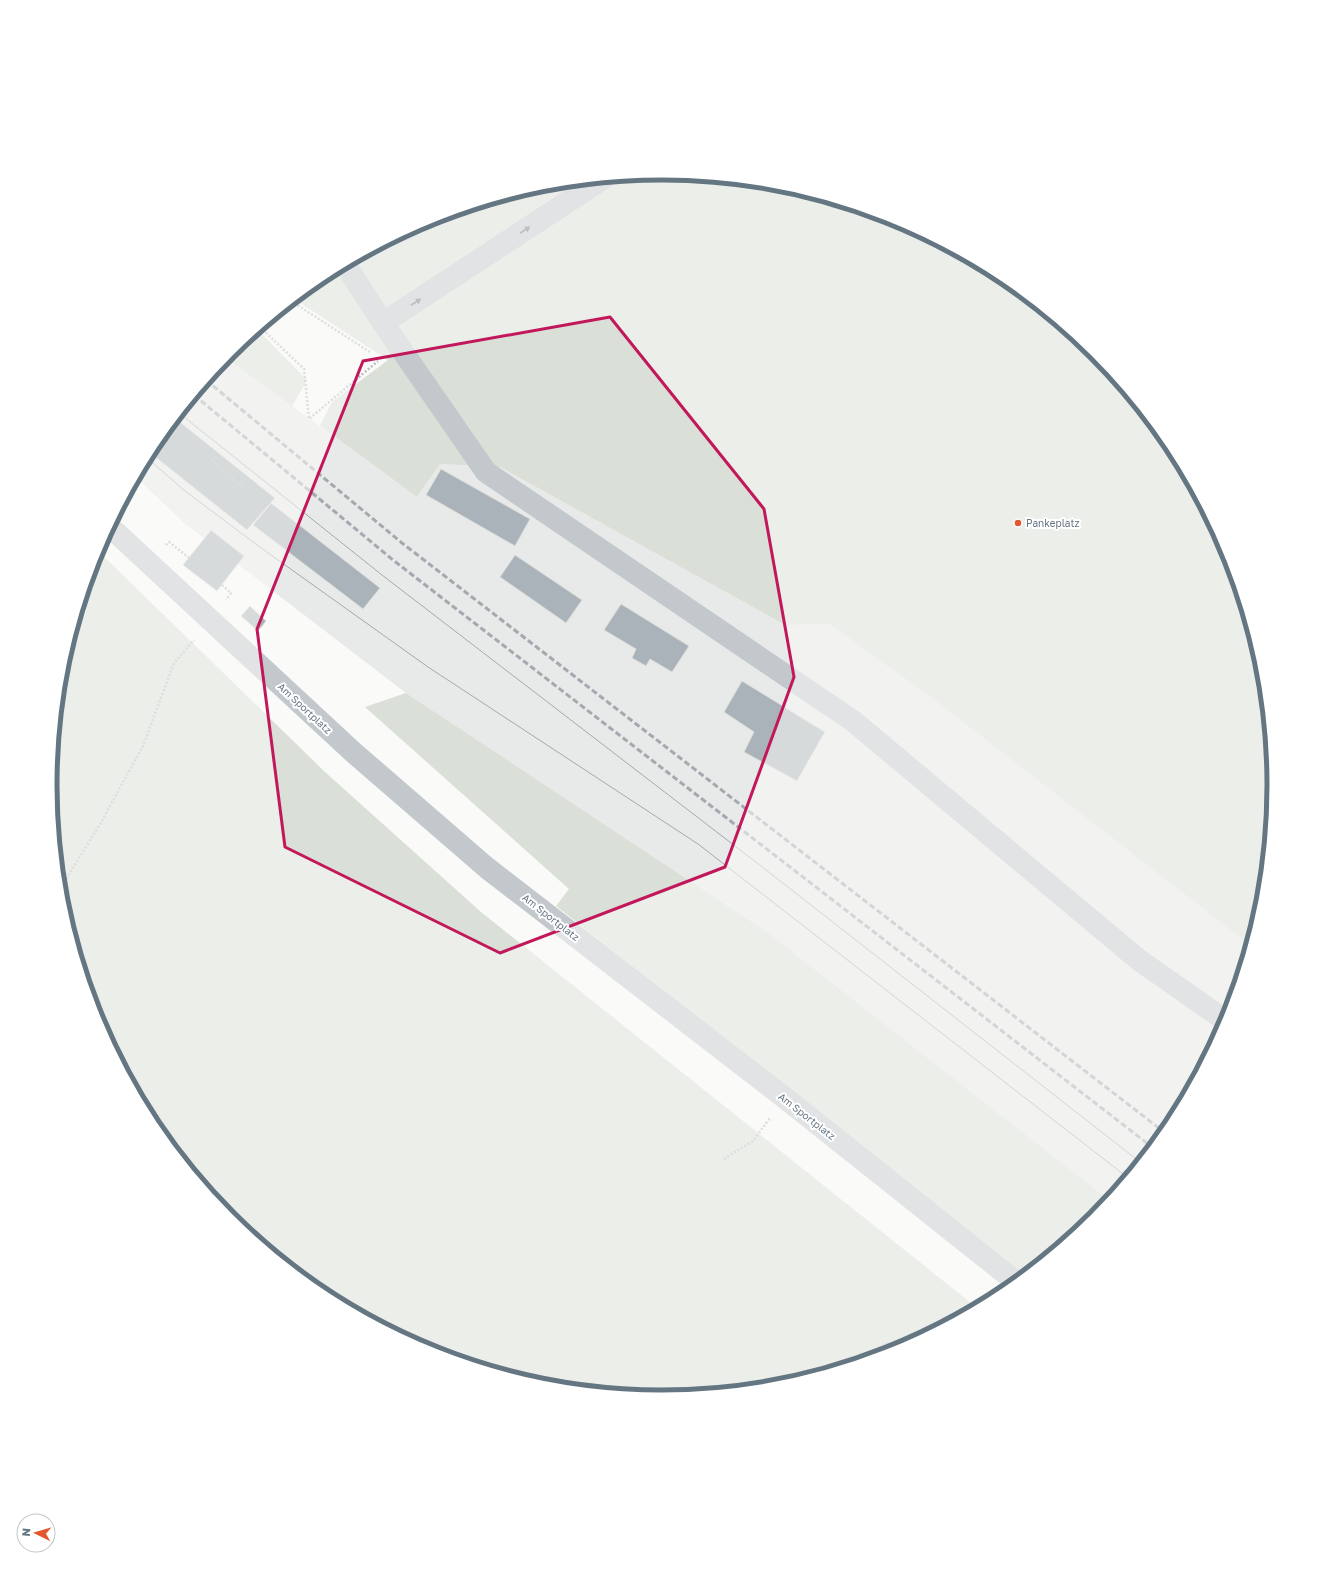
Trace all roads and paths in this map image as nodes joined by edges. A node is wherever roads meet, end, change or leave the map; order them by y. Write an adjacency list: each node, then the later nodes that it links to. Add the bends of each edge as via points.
1 (595, 184): 4 (street, one-way to 1)
2 (348, 268): 4 (street)
3 (296, 304): 6 (path)
4 (383, 323): 5 (path, via 381,359 309,418 304,369); 12 (street, via 486,472 853,721 1139,960)
5 (263, 330)
6 (375, 354)
7 (212, 460): 8 (path)
8 (247, 490)
9 (114, 529): 10 (street, Am Sportplatz)
10 (211, 622): 11 (path, via 174,663 143,746); 13 (street, Am Sportplatz, via 353,752 487,868)
11 (65, 881)
12 (1220, 1017)
13 (785, 1098): 14 (path, via 753,1140); 15 (street, Am Sportplatz)
14 (724, 1159)
15 (1011, 1278)

